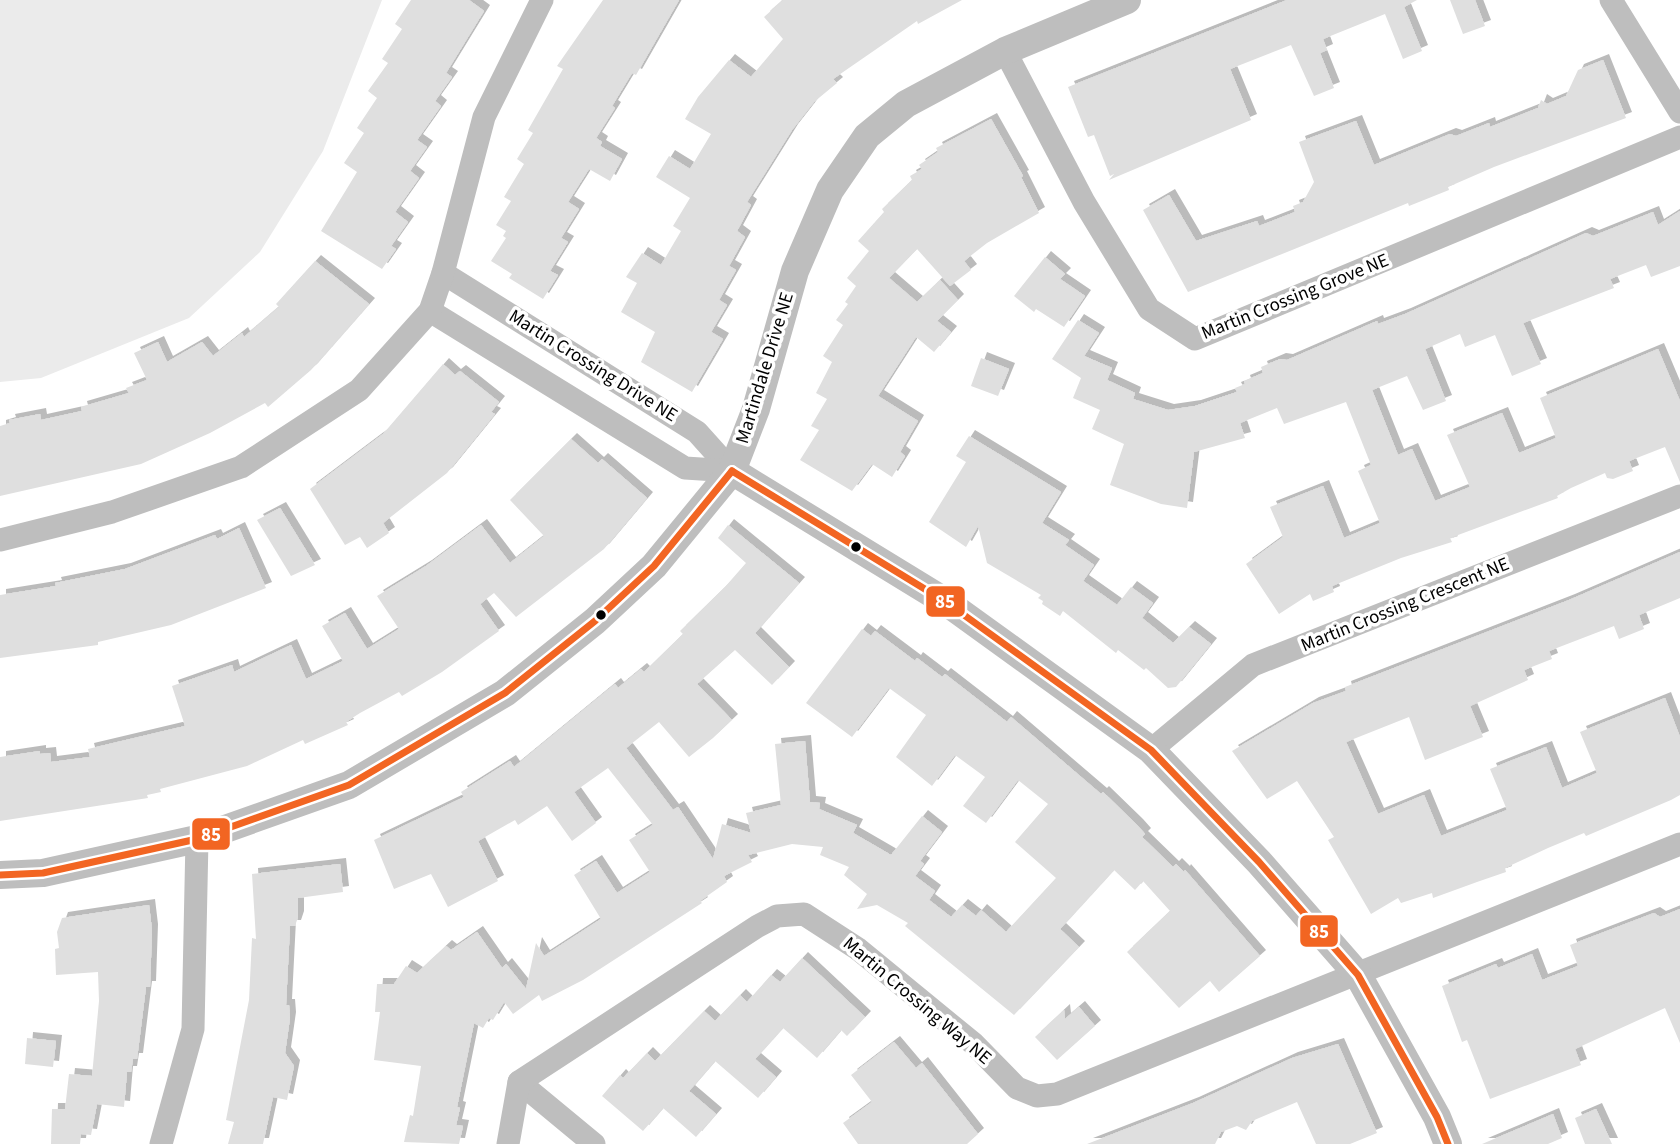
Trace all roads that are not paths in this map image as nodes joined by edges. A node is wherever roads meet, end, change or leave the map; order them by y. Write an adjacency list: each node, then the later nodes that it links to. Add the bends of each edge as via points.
1 (542, 0): 7 (street, via 484,117)
2 (1127, 0): 4 (street, Martindale Drive NE)
3 (1611, 0): 5 (street)
4 (1005, 51): 6 (street, Martin Crossing Grove NE, via 1084,202 1149,309 1195,339); 9 (street, Martindale Drive NE, via 906,104 867,136 830,190 795,271 756,409)
5 (1680, 112)
6 (1680, 137)
7 (443, 273): 8 (street); 9 (street, Martin Crossing Drive NE, via 696,432)
8 (430, 311): 9 (street, Martin Crossing Drive NE, via 685,468); 11 (street, via 359,390 241,467 112,512)
9 (732, 471): 12 (street, Martin Crossing Drive NE, via 946,602); 13 (street, Martindale Drive NE, via 654,566 595,621 505,693 349,785)
10 (1680, 495): 12 (street, Martin Crossing Crescent NE, via 1253,665)
11 (0, 540)
12 (1151, 750): 16 (street, Martin Crossing Drive NE, via 1259,862)
13 (197, 839): 15 (street, Martindale Drive NE, via 43,873); 18 (street, via 193,1029)
14 (1680, 844): 16 (street)
15 (0, 875)
16 (1358, 975): 17 (street, Martin Crossing Way NE, via 1057,1094 1037,1096 1017,1088 974,1044 858,948 804,914 777,916); 21 (street, Martin Crossing Drive NE)
17 (519, 1082): 19 (street); 20 (street)
18 (161, 1144)
19 (508, 1144)
20 (594, 1144)
21 (1448, 1144)

